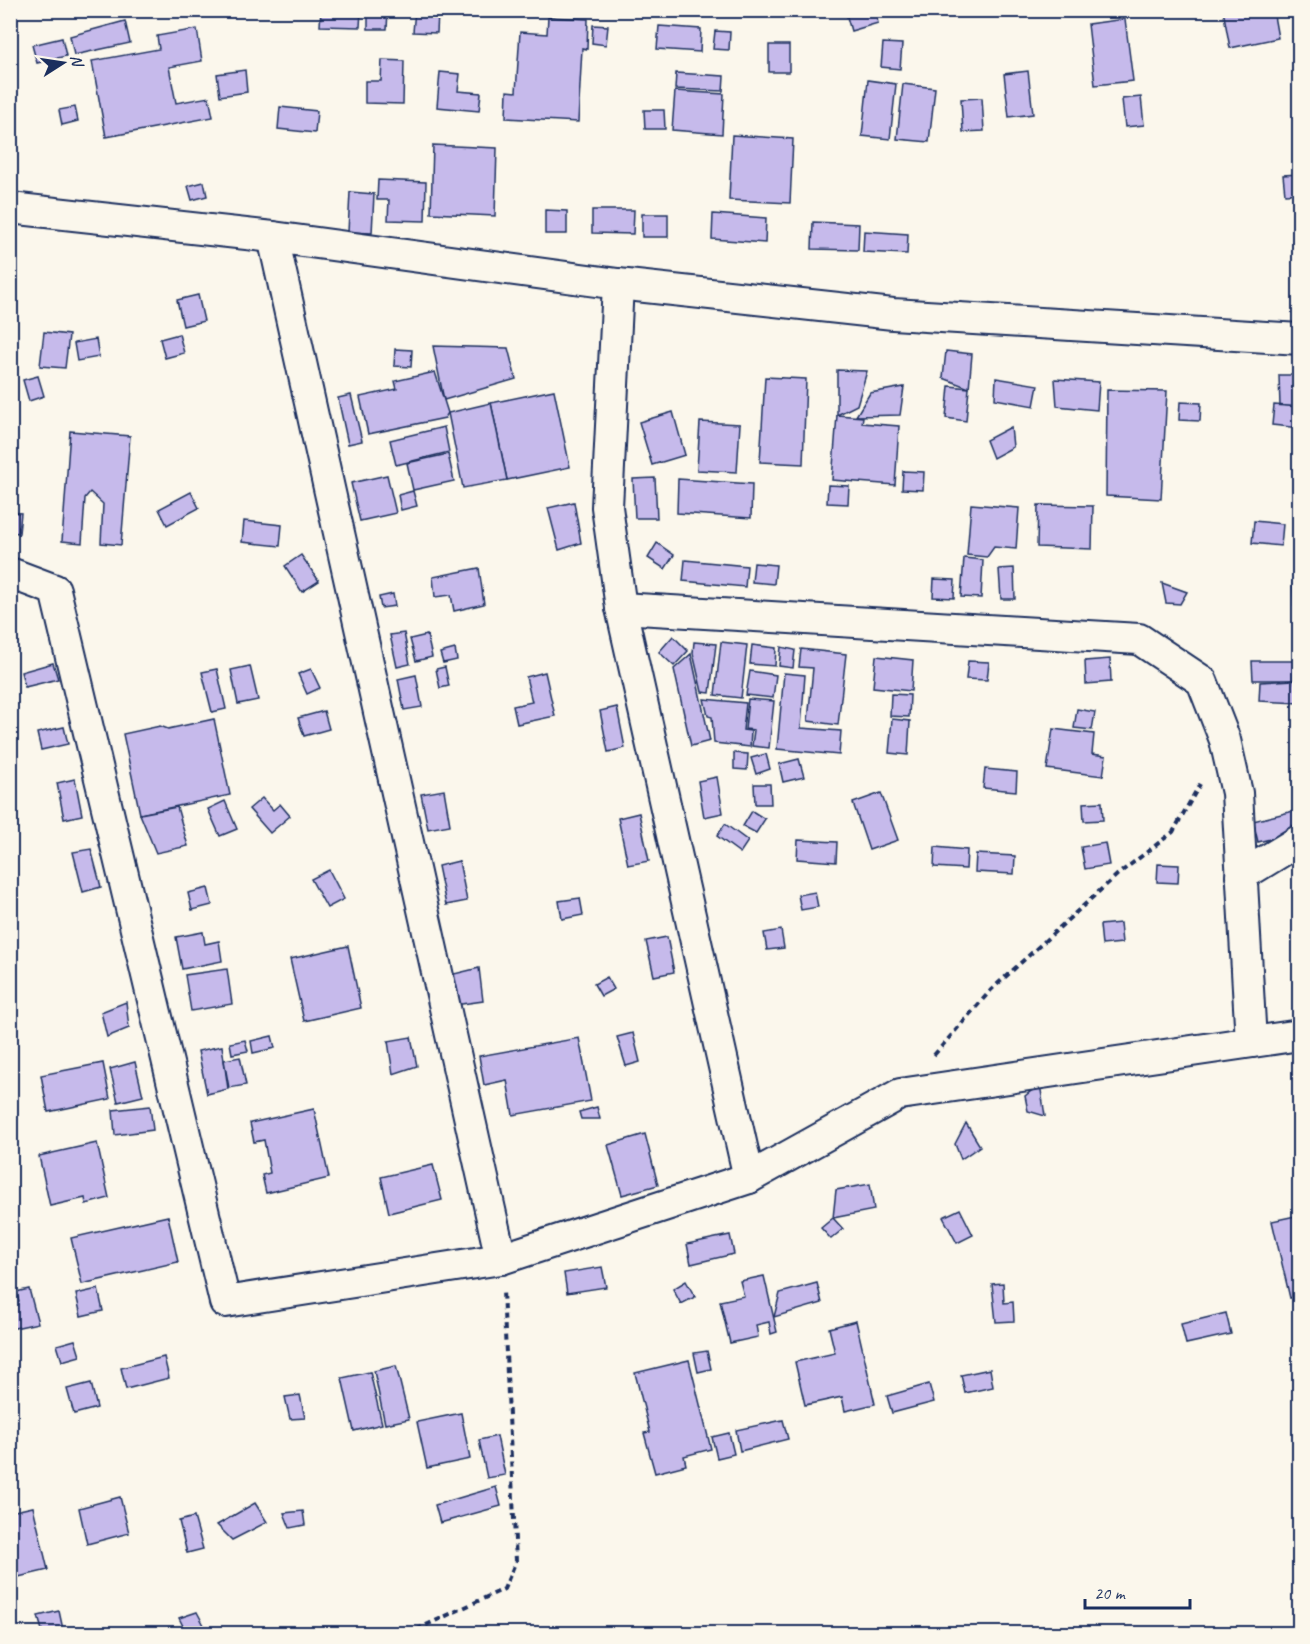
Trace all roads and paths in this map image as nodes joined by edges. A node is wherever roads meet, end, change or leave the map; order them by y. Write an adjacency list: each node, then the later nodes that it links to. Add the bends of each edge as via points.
1 (10, 208): 2 (street)
2 (273, 237): 3 (street); 14 (street)
3 (618, 284): 4 (street, via 893,314); 6 (street, via 608,507)
4 (1299, 339)
5 (10, 573): 14 (street, via 55,590 225,1302)
6 (621, 608): 7 (street, via 1139,639 1202,681); 13 (street)
7 (1225, 740): 9 (street, via 1237,793); 12 (path, via 1173,832 1117,875 991,990)
8 (1299, 840): 9 (street)
9 (1241, 876): 11 (street)
10 (1299, 1035): 11 (street)
11 (1251, 1042): 12 (street)
12 (900, 1094): 13 (street)
13 (749, 1178): 14 (street)
14 (501, 1259): 15 (path, via 516,1561 504,1589)
15 (407, 1634)

